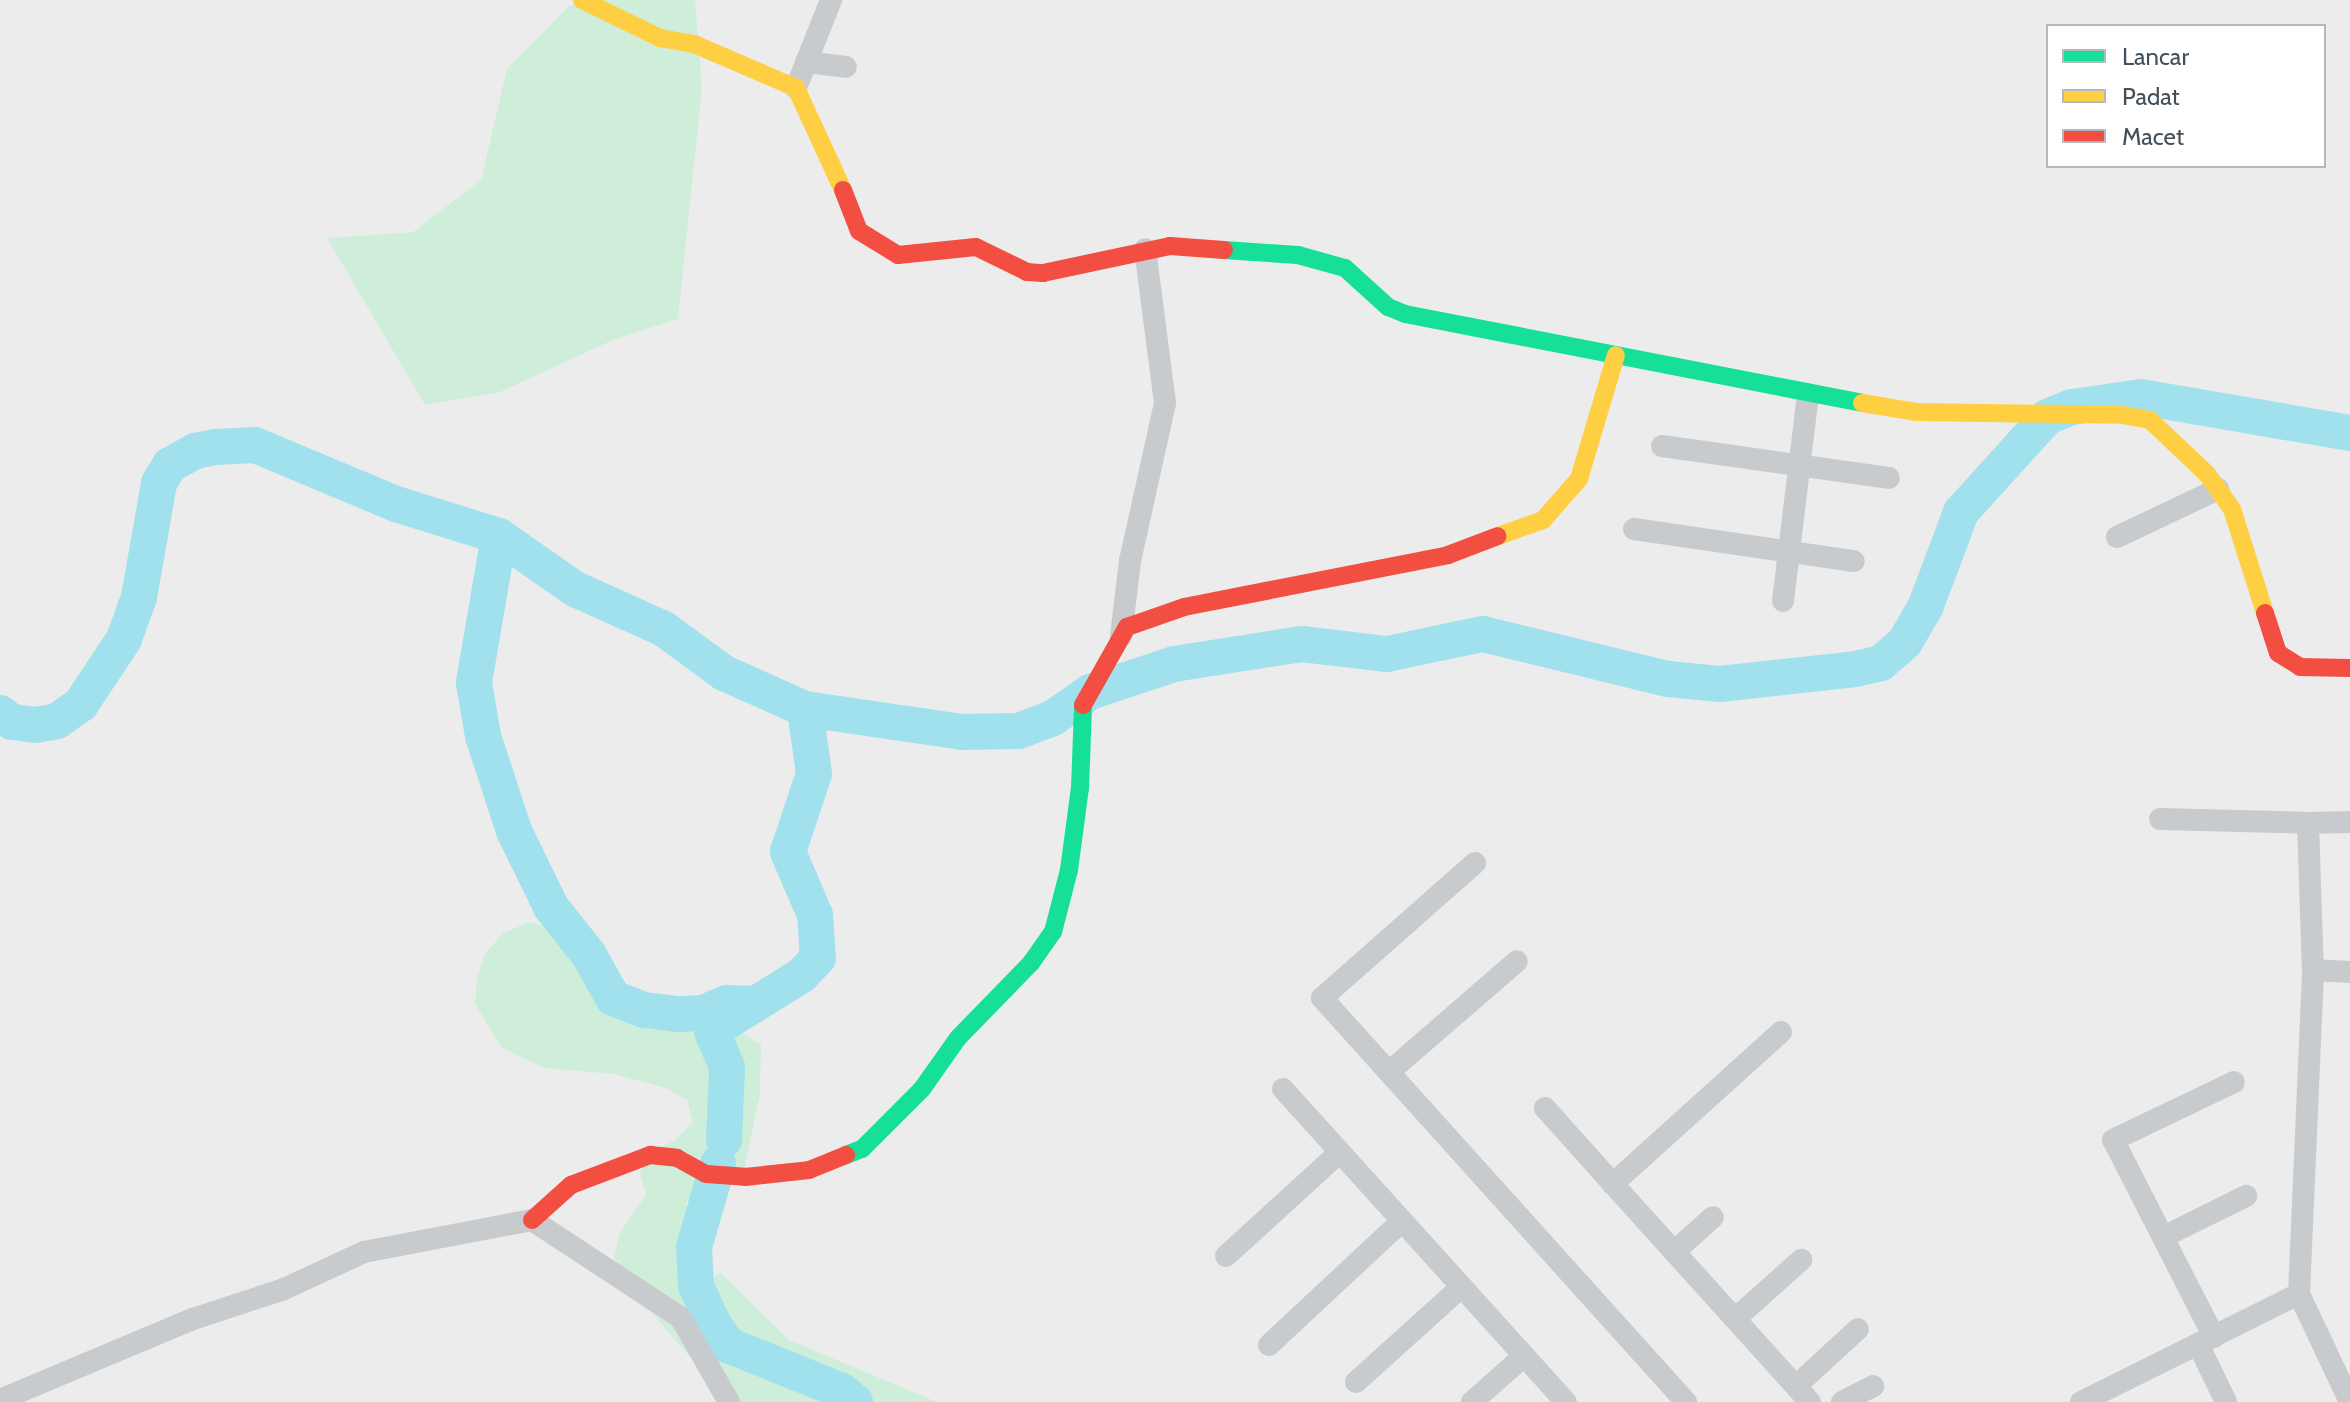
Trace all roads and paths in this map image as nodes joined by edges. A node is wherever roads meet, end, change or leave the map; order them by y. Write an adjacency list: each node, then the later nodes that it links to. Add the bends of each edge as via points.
1 (582, 0): 5 (street, via 660,38 694,44)
2 (831, 0): 3 (street)
3 (806, 62): 4 (street); 5 (street)
4 (846, 67)
5 (796, 88): 6 (street, via 823,138 859,231 884,251 898,255 976,247 1027,272 1043,273)
6 (1145, 249): 7 (street, via 1210,246 1325,260 1345,268 1388,307 1405,314); 18 (street, via 1165,403 1130,561)
7 (1616, 355): 8 (street); 18 (street, via 1579,479 1543,520 1448,555 1184,607 1137,622)
8 (1808, 395): 10 (street); 12 (street, via 1917,412 2150,420)
9 (1662, 446): 10 (street)
10 (1797, 467): 11 (street); 15 (street)
11 (1889, 478)
12 (2218, 489): 14 (street); 19 (street, via 2251,555 2278,653 2300,667)
13 (1634, 529): 15 (street)
14 (2117, 537)
15 (1790, 554): 16 (street); 17 (street)
16 (1854, 561)
17 (1783, 601)
18 (1121, 636): 36 (street, via 1082,704 1080,788 1069,870 1046,942 958,1038 922,1089 862,1149 809,1170 745,1177 709,1174 663,1154 639,1158 571,1185)
19 (2350, 668)
20 (2160, 819): 22 (street)
21 (2350, 822): 22 (street)
22 (2308, 823): 25 (street)
23 (1475, 863): 28 (street, via 1322,998)
24 (1517, 961): 28 (street)
25 (2313, 970): 26 (street); 43 (street)
26 (2350, 972)
27 (1781, 1032): 33 (street)
28 (1389, 1072): 57 (street)
29 (2234, 1082): 38 (street, via 2113,1140)
30 (1283, 1089): 32 (street)
31 (1545, 1108): 33 (street)
32 (1340, 1152): 37 (street); 40 (street)
33 (1613, 1184): 39 (street)
34 (2246, 1196): 38 (street)
35 (1713, 1217): 39 (street)
36 (532, 1220): 53 (street, via 364,1252 284,1289 193,1319); 54 (street, via 681,1318)
37 (1402, 1221): 42 (street); 47 (street)
38 (2163, 1237): 46 (street)
39 (1674, 1252): 44 (street)
40 (1226, 1256)
41 (1801, 1260): 44 (street)
42 (1461, 1287): 48 (street); 49 (street)
43 (2299, 1294): 46 (street); 60 (street)
44 (1735, 1319): 51 (street)
45 (1858, 1329): 51 (street)
46 (2206, 1340): 52 (street); 59 (street)
47 (1269, 1345)
48 (1524, 1356): 55 (street); 56 (street)
49 (1356, 1382)
50 (1873, 1386): 58 (street)
51 (1803, 1394)
52 (2095, 1399)
53 (0, 1400)
54 (729, 1402)
55 (1472, 1402)
56 (1566, 1402)
57 (1686, 1402)
58 (1842, 1402)
59 (2226, 1402)
60 (2350, 1402)

